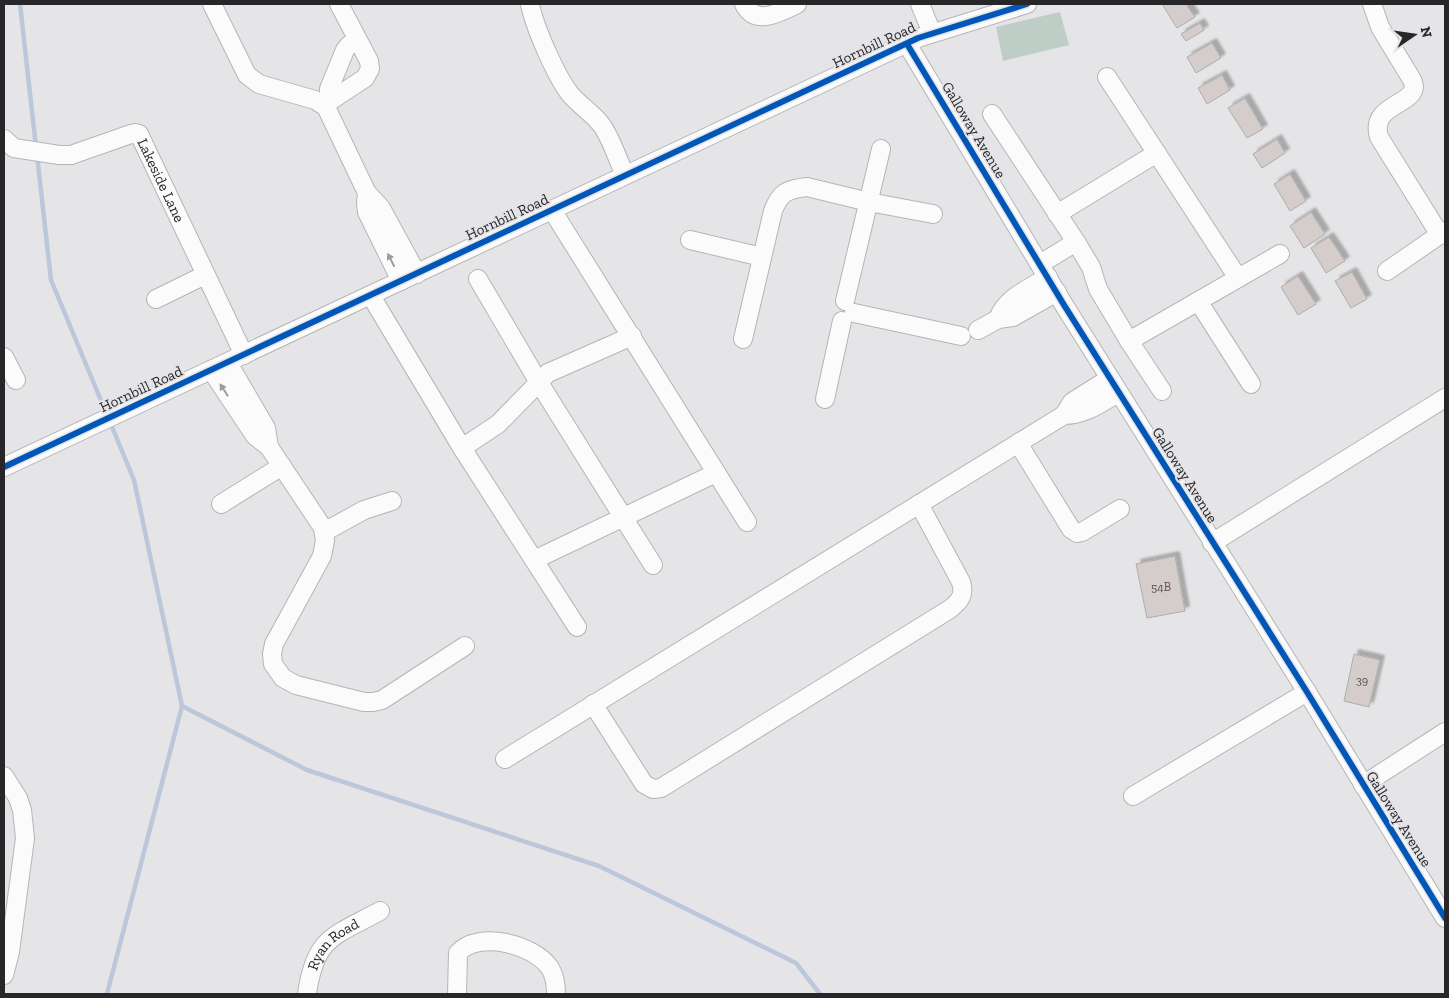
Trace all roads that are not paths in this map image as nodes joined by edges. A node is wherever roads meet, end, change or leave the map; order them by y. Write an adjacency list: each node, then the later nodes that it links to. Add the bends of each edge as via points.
1 (212, 4): 13 (street, via 249,77 259,84)
2 (339, 4): 10 (street)
3 (530, 4): 18 (street, via 560,79 603,127)
4 (744, 4): 5 (street, via 754,15 764,17)
5 (797, 4)
6 (920, 4): 9 (street)
7 (1027, 4): 9 (street, Hornbill Road)
8 (1372, 4): 23 (street, via 1380,26 1414,86 1412,94 1380,118 1379,137)
9 (932, 33): 11 (street, Hornbill Road)
10 (357, 41): 13 (street, via 347,47 337,67); 13 (street, via 369,61 368,74)
11 (907, 44): 18 (street, Hornbill Road); 31 (street, Galloway Avenue)
12 (1107, 76): 17 (street)
13 (327, 104): 30 (street, via 367,193 382,208)
14 (992, 114): 22 (street)
15 (9, 144): 29 (street, Lakeside Lane, via 59,155 78,154 139,134)
16 (881, 149): 19 (street)
17 (1157, 153): 22 (street); 32 (street)
18 (625, 175): 20 (street, Hornbill Road)
19 (869, 202): 21 (street); 27 (street, via 807,188 787,192 779,198 773,211); 37 (street)
20 (552, 210): 30 (street, Hornbill Road); 38 (street)
21 (933, 214)
22 (1057, 214): 25 (street)
23 (1442, 233): 28 (street)
24 (690, 240): 27 (street)
25 (1076, 242): 31 (street); 40 (street, via 1091,268 1098,289)
26 (1280, 254): 32 (street)
27 (762, 257): 39 (street)
28 (1387, 271)
29 (205, 275): 35 (street); 42 (street, Lakeside Lane)
30 (409, 277): 34 (street, Hornbill Road)
31 (1048, 278): 37 (street, via 1013,316 998,319 978,330 978,337 971,342 962,336); 47 (street, Galloway Avenue)
32 (1238, 278): 36 (street)
33 (478, 279): 45 (street)
34 (371, 296): 42 (street, Hornbill Road); 53 (street)
35 (156, 299)
36 (1198, 301): 40 (street); 46 (street)
37 (847, 312): 50 (street)
38 (632, 336): 45 (street, via 560,366); 56 (street)
39 (743, 339)
40 (1129, 341): 48 (street)
41 (4, 357): 44 (street)
42 (236, 359): 43 (street, Hornbill Road); 52 (street, Lakeside Lane, via 266,428)
43 (211, 370): 52 (street, one-way to 43, via 255,436); 55 (street, Hornbill Road)
44 (16, 380)
45 (538, 381): 53 (street, via 498,424); 61 (street)
46 (1251, 384)
47 (1114, 386): 51 (street, via 1090,410 1064,416); 64 (street, Galloway Avenue)
48 (1162, 391)
49 (1445, 398): 64 (street)
50 (824, 399)
51 (1018, 443): 59 (street); 60 (street, via 1076,533)
52 (269, 447): 54 (street)
53 (462, 448): 65 (street)
54 (282, 466): 58 (street); 63 (street)
55 (4, 467)
56 (716, 473): 61 (street); 62 (street)
57 (392, 501): 63 (street, via 364,510)
58 (221, 504)
59 (919, 504): 70 (street); 70 (street, via 961,582 963,596 958,602 950,610 661,788 653,789 644,784)
60 (1120, 509)
61 (623, 518): 65 (street); 66 (street)
62 (747, 522)
63 (324, 532): 68 (street, via 319,564 274,644 272,660 284,678 305,688 373,702 382,700)
64 (1212, 543): 69 (street, Galloway Avenue)
65 (534, 560): 67 (street)
66 (653, 564)
67 (577, 627)
68 (464, 646)
69 (1307, 692): 74 (street, Galloway Avenue); 75 (street)
70 (593, 704): 72 (street)
71 (1445, 732): 74 (street)
72 (505, 759)
73 (4, 776): 78 (street, via 18,798 25,838)
74 (1363, 785): 77 (street, Galloway Avenue)
75 (1132, 796)
76 (380, 911): 80 (street, Ryan Road, via 332,936 322,947 315,960)
77 (1445, 918)
78 (4, 975)
79 (561, 992): 81 (street, via 551,969 538,956 502,942 475,942 458,953)
80 (307, 994)
81 (457, 994)

